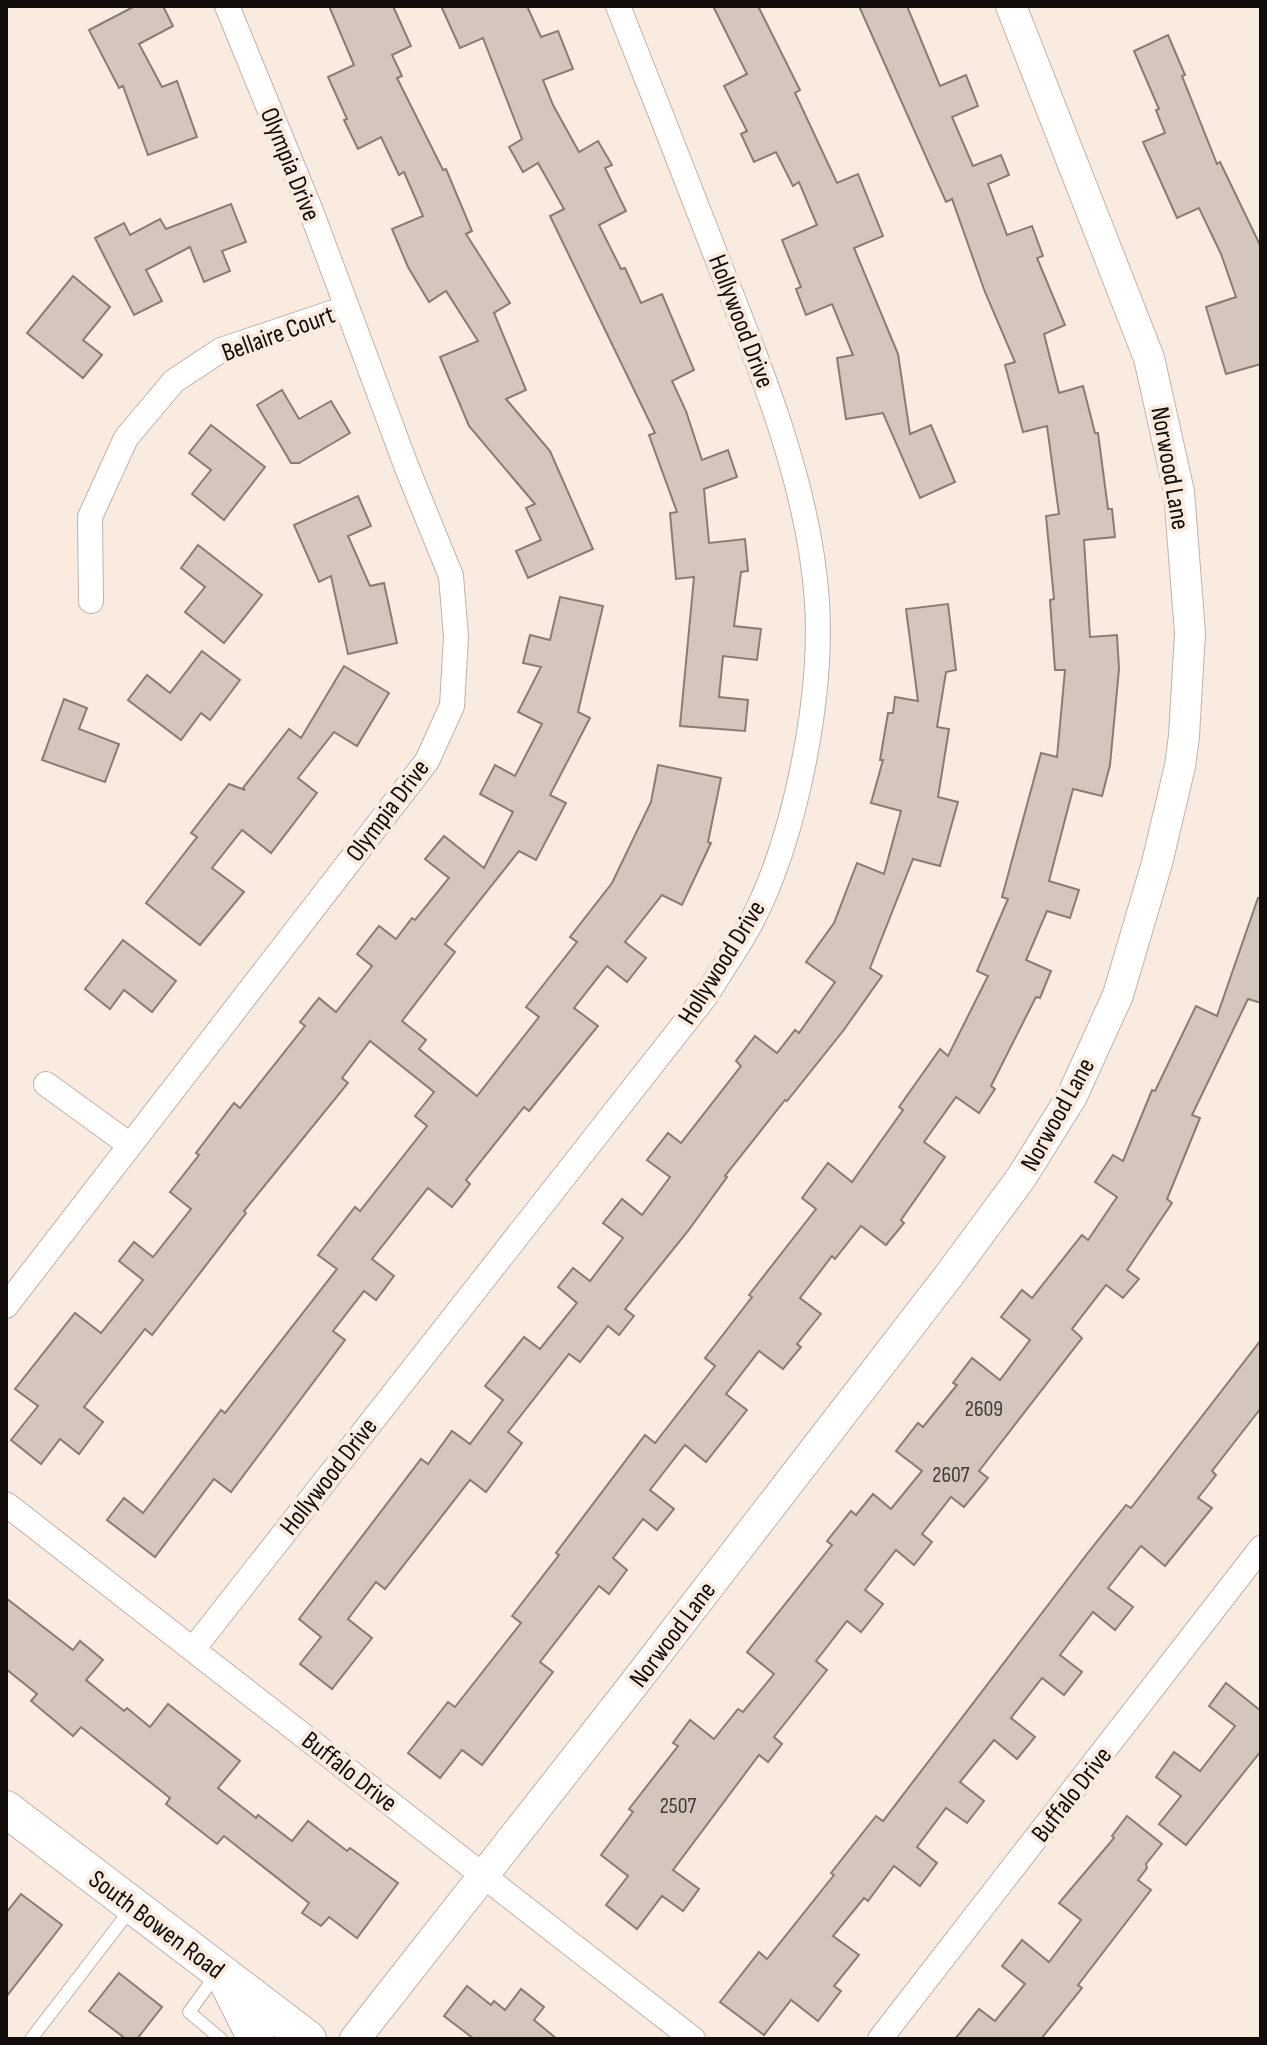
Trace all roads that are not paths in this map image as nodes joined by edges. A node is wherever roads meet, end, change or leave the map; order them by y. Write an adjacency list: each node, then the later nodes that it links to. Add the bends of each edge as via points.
1 (227, 6): 4 (street, Olympia Drive)
2 (618, 6): 11 (street, Hollywood Drive, via 769,389 807,526 817,617 814,692 799,787 753,919 705,997)
3 (1011, 6): 13 (street, Norwood Lane, via 1149,358 1179,492 1190,633 1185,723 1157,863 1118,995 1072,1096 1021,1178)
4 (346, 308): 5 (street, Bellaire Court, via 221,350 174,381 126,438 90,517); 7 (street, Olympia Drive, via 451,576 456,637 452,706 427,761)
5 (91, 601)
6 (46, 1084): 7 (street)
7 (130, 1145): 8 (street, Olympia Drive)
8 (6, 1306)
9 (6, 1504): 11 (street, Buffalo Drive)
10 (1261, 1548): 22 (street, Buffalo Drive)
11 (194, 1648): 13 (street, Buffalo Drive)
12 (6, 1809): 14 (main road, South Bowen Road)
13 (483, 1875): 20 (street, Norwood Lane); 21 (street, Buffalo Drive)
14 (133, 1906): 15 (main road, South Bowen Road); 16 (lane)
15 (222, 1974): 17 (lane, via 189,2012); 18 (main road); 19 (main road, South Bowen Road)
16 (31, 2039)
17 (221, 2039)
18 (256, 2039)
19 (308, 2039)
20 (355, 2039)
21 (693, 2039)
22 (880, 2039)

